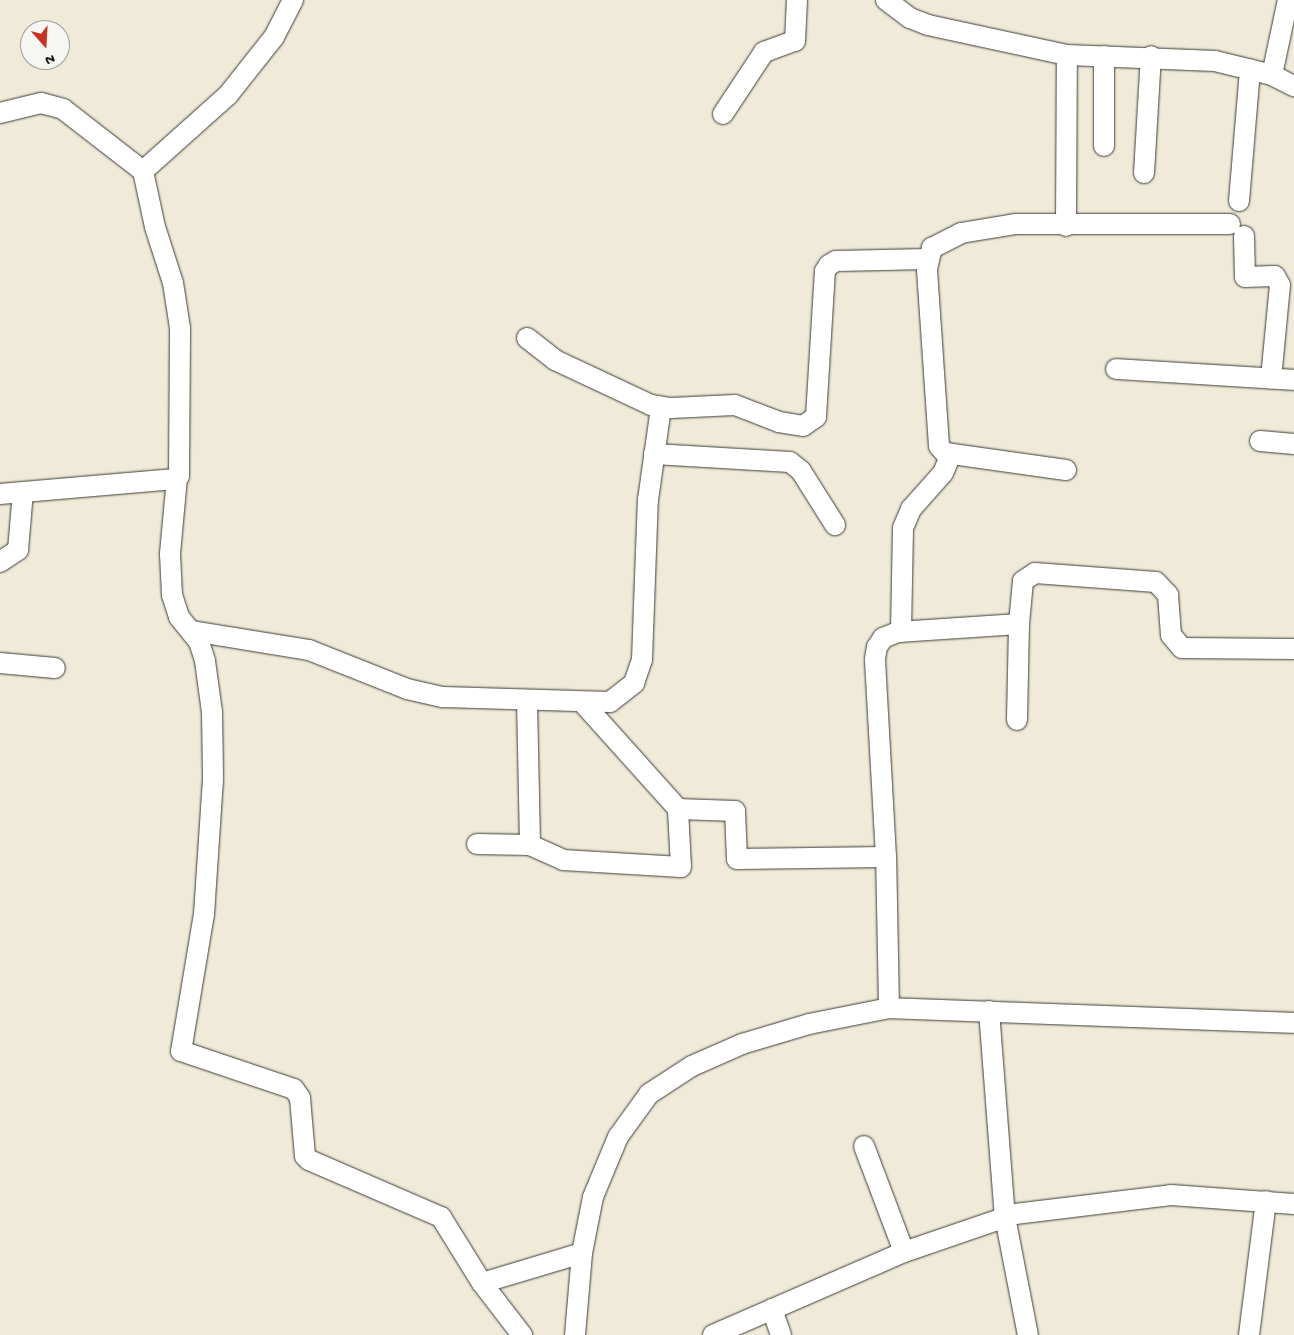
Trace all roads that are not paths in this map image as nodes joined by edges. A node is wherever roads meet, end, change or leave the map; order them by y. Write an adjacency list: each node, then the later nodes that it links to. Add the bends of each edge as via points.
1 (293, 0): 15 (street, via 274,37 228,96)
2 (797, 0): 13 (street, via 794,40 764,52)
3 (886, 0): 5 (street)
4 (1288, 0): 10 (street)
5 (911, 9): 6 (street, via 928,25)
6 (1067, 55): 7 (street); 18 (street)
7 (1104, 56): 8 (street); 14 (street)
8 (1151, 56): 9 (street, via 1215,61); 16 (street)
9 (1250, 69): 10 (street); 17 (street)
10 (1272, 75): 11 (street)
11 (1294, 86)
12 (0, 113): 15 (street, via 41,103 63,108)
13 (724, 114)
14 (1104, 146)
15 (143, 172): 30 (street, via 155,227 173,283 180,328)
16 (1144, 173)
17 (1239, 201)
18 (1066, 226): 19 (street, via 1016,224 961,233 932,248); 22 (street, via 1237,230 1245,277 1275,276 1280,285)
19 (928, 259): 24 (street, via 836,261 829,265 825,271 816,417 809,424 779,422 735,405); 28 (street, via 939,446)
20 (527, 338): 24 (street, via 554,360 616,391)
21 (1116, 369): 22 (street)
22 (1272, 379): 23 (street)
23 (1294, 380)
24 (661, 408): 27 (street)
25 (1260, 441): 26 (street)
26 (1294, 444)
27 (654, 454): 33 (street, via 790,462 805,477); 42 (street, via 648,500 639,674 627,691 610,702)
28 (950, 454): 29 (street); 37 (street, via 943,473 911,509 903,528)
29 (1066, 470)
30 (177, 478): 31 (street); 36 (street, via 170,572 177,613)
31 (23, 492): 32 (street); 34 (street, via 18,550)
32 (0, 494)
33 (835, 524)
34 (0, 562)
35 (1019, 624): 37 (street); 38 (street, via 1023,581 1031,574 1151,581 1162,586 1168,595 1171,635 1182,648); 43 (street)
36 (192, 631): 41 (street, via 309,650 422,694); 57 (street, via 200,646 208,678 212,779 204,914 181,1051 294,1089 300,1098 309,1160 441,1217)
37 (901, 632): 47 (street, via 883,638 875,659)
38 (1294, 649)
39 (0, 663): 40 (street)
40 (55, 668)
41 (527, 701): 42 (street); 46 (street)
42 (583, 703): 44 (street)
43 (1017, 720)
44 (678, 809): 46 (street, via 681,867 563,860); 47 (street, via 735,811 737,858)
45 (477, 844): 46 (street)
46 (530, 845)
47 (886, 857): 48 (street)
48 (889, 1008): 49 (street); 56 (street, via 809,1024 742,1044 711,1056 649,1094 607,1159 593,1197)
49 (989, 1011): 50 (street); 54 (street)
50 (1294, 1023)
51 (864, 1146): 55 (street)
52 (1266, 1201): 53 (street); 54 (street, via 1171,1195 1045,1209); 64 (street)
53 (1294, 1204)
54 (1006, 1218): 55 (street); 63 (street)
55 (904, 1252): 58 (street)
56 (582, 1253): 57 (street); 60 (street)
57 (482, 1283): 59 (street)
58 (772, 1310): 61 (street); 62 (street)
59 (522, 1335)
60 (575, 1335)
61 (713, 1335)
62 (781, 1335)
63 (1028, 1335)
64 (1249, 1335)

